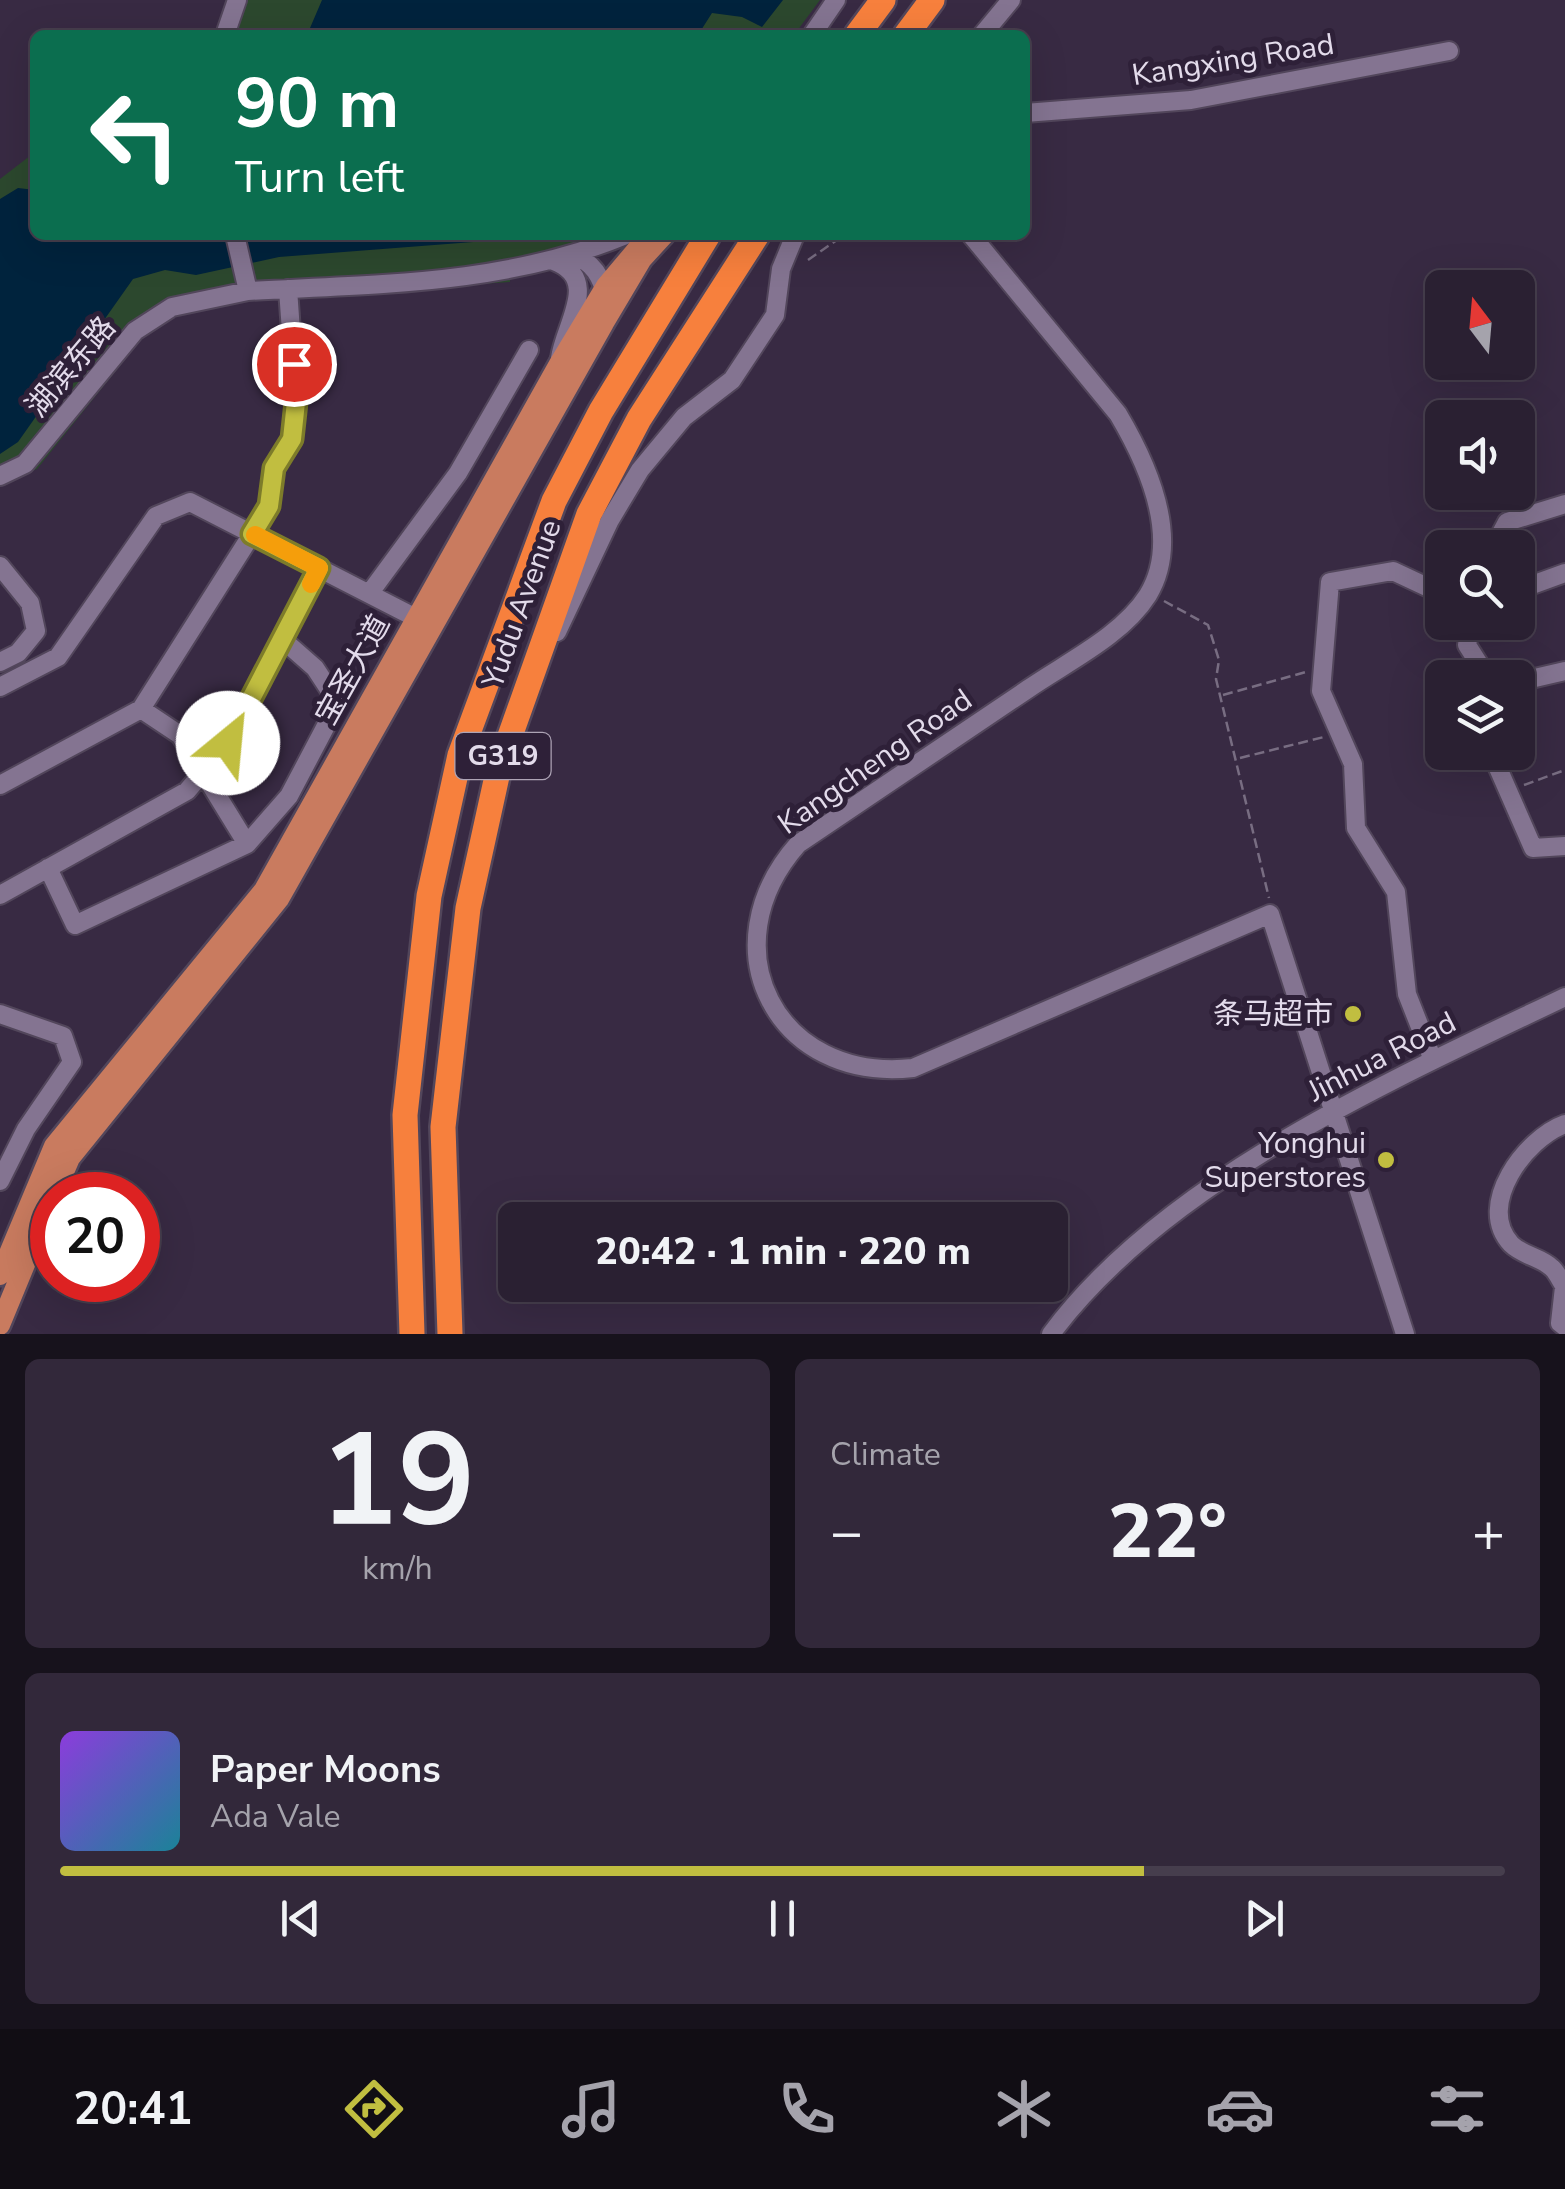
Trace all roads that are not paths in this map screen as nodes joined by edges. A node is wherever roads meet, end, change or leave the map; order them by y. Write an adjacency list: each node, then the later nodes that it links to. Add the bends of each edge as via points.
1 (237, 0): 6 (street)
2 (836, 0): 7 (street)
3 (881, 0): 8 (highway)
4 (932, 0): 9 (highway)
5 (1011, 0): 10 (street)
6 (227, 30)
7 (815, 30)
8 (860, 30)
9 (910, 30)
10 (986, 30)
11 (1449, 50): 12 (street, Kangxing Road, via 1191,100)
12 (1030, 113)
13 (236, 240): 23 (street)
14 (612, 240): 21 (street, 湖滨东路)
15 (644, 240): 25 (main road, 宝圣大道)
16 (659, 240): 26 (main road, 宝圣大道)
17 (705, 240): 66 (highway, Yudu Avenue / G319, via 554,500 460,755 430,896 405,1114)
18 (754, 240): 43 (highway, Yudu Avenue / G319, via 648,402 589,514)
19 (793, 240): 43 (street, via 781,269 776,315 732,380 684,417 640,470)
20 (975, 240): 57 (street, Kangcheng Road, via 1137,446 1157,508 1158,554 1149,593 1104,638 798,844 760,906 754,952 759,976 780,1017 822,1052 858,1067 913,1068 1270,914)
21 (572, 255): 22 (street, 湖滨东路); 25 (street, via 586,260)
22 (554, 261): 24 (street, 湖滨东路, via 477,278); 28 (street, via 570,267 580,282)
23 (246, 282): 24 (street, 湖滨东路); 29 (street, 湖滨东路, via 172,307 135,331 26,464)
24 (288, 289): 32 (street, via 292,439 274,468 269,506)
25 (604, 289): 26 (street); 28 (main road, 宝圣大道)
26 (604, 323): 59 (main road, 宝圣大道, via 280,899)
27 (529, 350): 38 (street, via 458,472)
28 (559, 364): 39 (main road, 宝圣大道)
29 (0, 476)
30 (1565, 504): 31 (street, via 1507,522)
31 (1502, 530)
32 (252, 534): 34 (street); 45 (street, via 190,502 156,516 58,657); 46 (street)
33 (0, 566): 41 (street, via 30,604 36,631)
34 (319, 568): 38 (street); 40 (street)
35 (1565, 573): 36 (street)
36 (1535, 583)
37 (1425, 586): 56 (street, via 1392,571 1330,582 1321,691 1353,764 1356,828 1396,892 1407,994)
38 (370, 594): 39 (street)
39 (416, 618): 62 (main road, 宝圣大道, via 264,890 54,1146)
40 (282, 639): 48 (street, via 228,743); 50 (street, via 315,668 338,704 290,796)
41 (0, 662)
42 (1565, 670): 44 (street)
43 (531, 675): 67 (highway, Yudu Avenue / G319, via 491,803 452,1028 444,1127)
44 (1535, 678)
45 (0, 687)
46 (142, 709): 48 (street, via 180,736); 49 (street)
47 (1498, 770): 51 (street, via 1533,848)
48 (203, 772): 50 (street); 52 (street, via 187,791)
49 (0, 785)
50 (247, 844): 52 (street, via 75,925)
51 (1565, 846)
52 (48, 868): 53 (street)
53 (0, 894)
54 (1565, 997): 56 (street, Jinhua Road)
55 (0, 1014): 60 (street, via 64,1036 72,1062)
56 (1433, 1060): 57 (street, Jinhua Road)
57 (1331, 1112): 68 (street, Jinhua Road, via 1143,1237); 69 (street)
58 (1565, 1124): 63 (street, via 1516,1164 1501,1192 1500,1221 1510,1243 1552,1267)
59 (64, 1172)
60 (0, 1182)
61 (30, 1253): 64 (main road, 宝圣大道)
62 (0, 1274)
63 (1565, 1287): 65 (street)
64 (0, 1326)
65 (1565, 1327)
66 (412, 1334)
67 (450, 1334)
68 (1052, 1334)
69 (1405, 1334)

